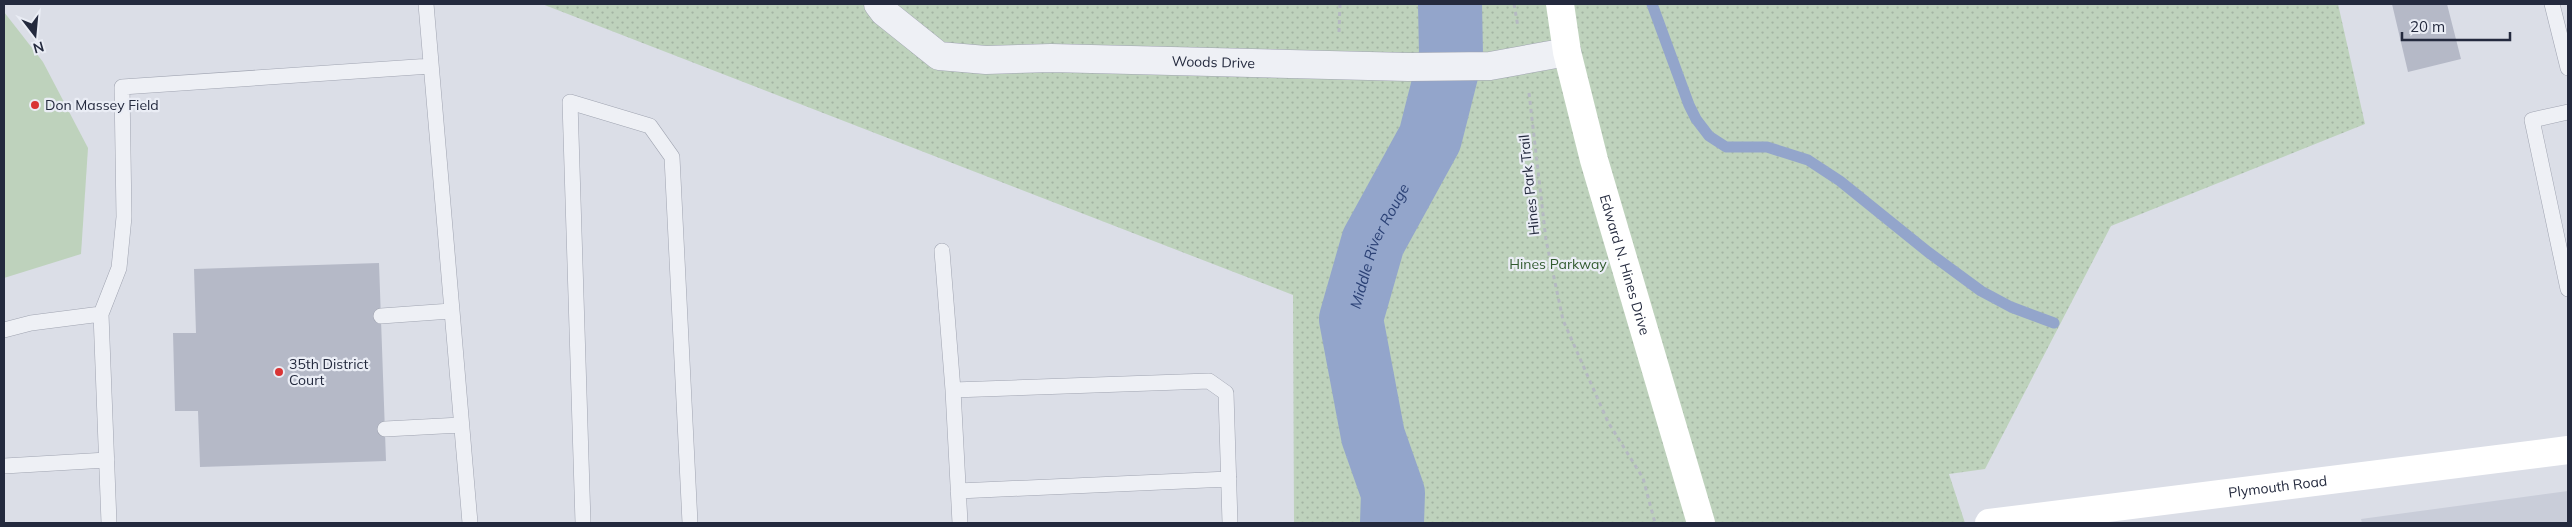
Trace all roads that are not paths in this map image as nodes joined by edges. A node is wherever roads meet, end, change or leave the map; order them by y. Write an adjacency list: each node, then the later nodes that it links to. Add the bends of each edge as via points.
1 (426, 4): 6 (lane)
2 (878, 4): 5 (street, Woods Drive, via 898,25 939,56 986,60 1051,58 1490,66)
3 (1560, 4): 5 (main road, Edward N. Hines Drive)
4 (2552, 4): 7 (lane)
5 (1567, 52): 29 (main road, Edward N. Hines Drive, via 1594,160)
6 (431, 66): 11 (lane); 12 (lane, via 122,87 124,217 119,268)
7 (2568, 68)
8 (2568, 112): 10 (lane, via 2532,120)
9 (942, 251): 15 (lane)
10 (2568, 289)
11 (452, 311): 13 (lane); 16 (lane)
12 (101, 314): 14 (lane, via 31,323); 19 (lane)
13 (381, 316)
14 (4, 330)
15 (952, 390): 21 (lane, via 1210,382 1226,393); 22 (lane)
16 (461, 425): 17 (lane); 24 (lane)
17 (385, 429)
18 (2568, 450): 30 (main road, Plymouth Road)
19 (107, 460): 20 (lane); 23 (lane)
20 (4, 466)
21 (1229, 479): 22 (lane); 28 (lane)
22 (958, 491): 27 (lane)
23 (109, 523)
24 (470, 523)
25 (583, 523): 26 (lane, via 570,102 650,126 672,157)
26 (690, 523)
27 (960, 523)
28 (1230, 523)
29 (1702, 523)
30 (1989, 523)

